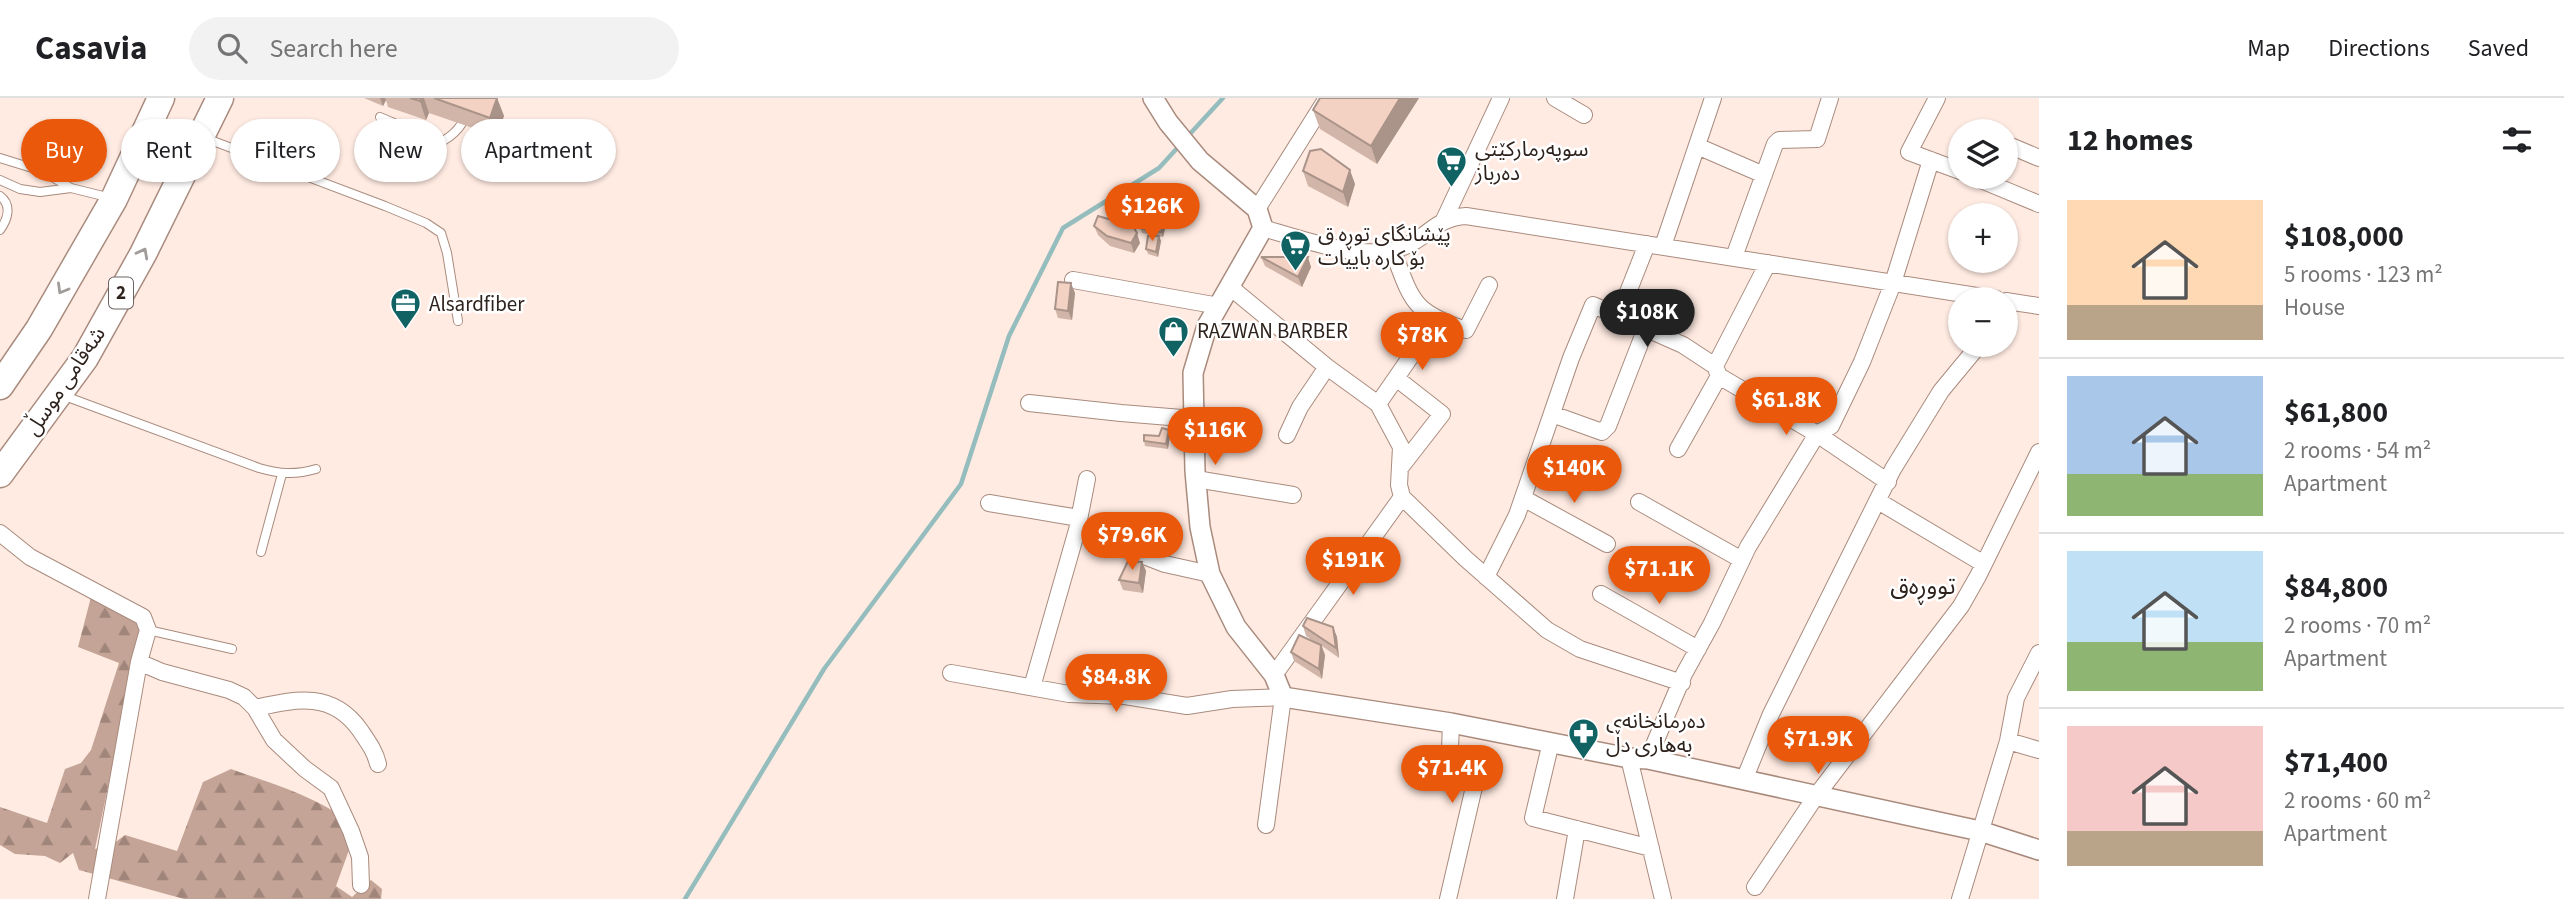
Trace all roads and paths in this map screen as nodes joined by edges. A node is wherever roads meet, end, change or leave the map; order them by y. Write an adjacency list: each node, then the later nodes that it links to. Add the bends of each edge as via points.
1 (161, 98): 27 (highway)
2 (220, 98): 13 (highway, شەقامی موسڵ / 2)
3 (467, 98): 12 (lane, via 468,111 461,127 443,141)
4 (1153, 98): 29 (street, via 1200,161)
5 (1327, 98): 29 (street)
6 (1501, 98): 30 (street)
7 (1555, 98): 11 (street)
8 (1713, 98): 15 (street)
9 (1830, 98): 21 (street, via 1817,139 1779,140)
10 (1937, 98): 19 (street, via 1909,152)
11 (1584, 115)
12 (380, 117)
13 (210, 119)
14 (216, 142): 46 (lane, via 385,206 440,233)
15 (1697, 146): 21 (street); 32 (street)
16 (2018, 149): 18 (street)
17 (0, 158): 24 (lane, via 42,171)
18 (2039, 158)
19 (1931, 160): 20 (street); 37 (street)
20 (1948, 166)
21 (1764, 175): 34 (street)
22 (0, 180): 24 (lane, via 40,192)
23 (179, 182): 53 (highway, شەقامی موسڵ / 2, one-way to 23, via 85,358)
24 (71, 188): 27 (lane)
25 (2003, 189): 28 (street)
26 (0, 196): 31 (lane, via 7,202 8,212)
27 (114, 199): 52 (highway, one-way to 52, via 39,329)
28 (2039, 204)
29 (1260, 219): 33 (street, via 1326,246); 39 (street)
30 (1444, 220): 32 (street, via 1466,216); 33 (street)
31 (0, 230)
32 (1655, 245): 34 (street); 44 (street)
33 (1393, 251): 45 (street, via 1408,292 1417,306)
34 (1734, 257): 35 (street)
35 (1768, 263): 37 (street); 50 (street)
36 (1073, 281): 43 (street)
37 (1893, 283): 40 (street); 58 (street, via 1831,426)
38 (1489, 285): 45 (street, via 1466,330)
39 (1230, 287): 43 (street); 49 (street)
40 (1948, 292)
41 (2037, 302): 42 (street)
42 (2018, 304)
43 (1219, 306): 57 (street, via 1207,326 1193,373)
44 (1619, 315): 47 (street); 56 (street, via 1593,305)
45 (1436, 320): 51 (street)
46 (458, 321)
47 (1646, 328): 50 (street, via 1683,345); 56 (street, via 1602,432)
48 (1969, 357): 68 (street, via 1941,391)
49 (1327, 367): 55 (street); 59 (street)
50 (1717, 371): 58 (street); 60 (street)
51 (1396, 378): 55 (street); 62 (street, via 1442,414)
52 (0, 386)
53 (60, 394): 64 (highway, شەقامی موسڵ / 2); 65 (lane)
54 (1029, 402): 57 (street)
55 (1378, 404): 62 (street, via 1401,447)
56 (1552, 414): 71 (street)
57 (1194, 419): 67 (street)
58 (1817, 434): 68 (street); 79 (street)
59 (1287, 435)
60 (1678, 449)
61 (2039, 452): 80 (street)
62 (1399, 468): 70 (street)
63 (316, 470): 65 (lane)
64 (0, 474)
65 (282, 474): 78 (lane)
66 (1087, 479): 75 (street)
67 (1196, 479): 69 (street); 81 (street)
68 (1888, 482): 73 (street)
69 (1293, 495)
70 (1402, 497): 82 (street); 90 (street)
71 (1523, 498): 77 (street); 82 (street)
72 (1639, 502): 79 (street)
73 (1878, 502): 80 (street); 101 (street, via 1771,714)
74 (989, 503): 75 (street)
75 (1078, 524): 81 (street, via 1165,564); 92 (street)
76 (0, 533): 84 (street, via 30,557 143,617)
77 (1606, 544)
78 (261, 552)
79 (1742, 560): 86 (street)
80 (1984, 564): 102 (street, via 1961,606)
81 (1210, 574): 90 (street, via 1236,626)
82 (1486, 577): 91 (street, via 1547,630 1580,649)
83 (1601, 594): 86 (street)
84 (148, 630): 85 (lane); 88 (street)
85 (232, 649)
86 (1698, 649): 91 (street)
87 (2039, 653): 96 (street, via 2016,698)
88 (139, 662): 94 (street, via 229,690); 110 (street)
89 (951, 673): 92 (street)
90 (1274, 675): 93 (street)
91 (1682, 683): 99 (street)
92 (1032, 687): 93 (street, via 1186,706)
93 (1283, 697): 95 (street); 103 (street)
94 (255, 708): 100 (street, via 306,699 329,703 352,720); 108 (street, via 274,740 331,788 360,857)
95 (1451, 723): 97 (street); 111 (street, via 1450,749 1474,787)
96 (2008, 741): 98 (street); 105 (street)
97 (1550, 742): 99 (street); 104 (street, via 1533,818)
98 (2039, 750)
99 (1639, 758): 101 (street); 106 (street)
100 (379, 764)
101 (1744, 780): 102 (street)
102 (1816, 796): 105 (street); 109 (street)
103 (1266, 825)
104 (1577, 829): 106 (street); 112 (street)
105 (1980, 831): 107 (street); 114 (street)
106 (1651, 848): 113 (street)
107 (2039, 850)
108 (361, 885)
109 (1755, 887)
110 (97, 899)
111 (1448, 899)
112 (1565, 899)
113 (1663, 899)
114 (1960, 899)

